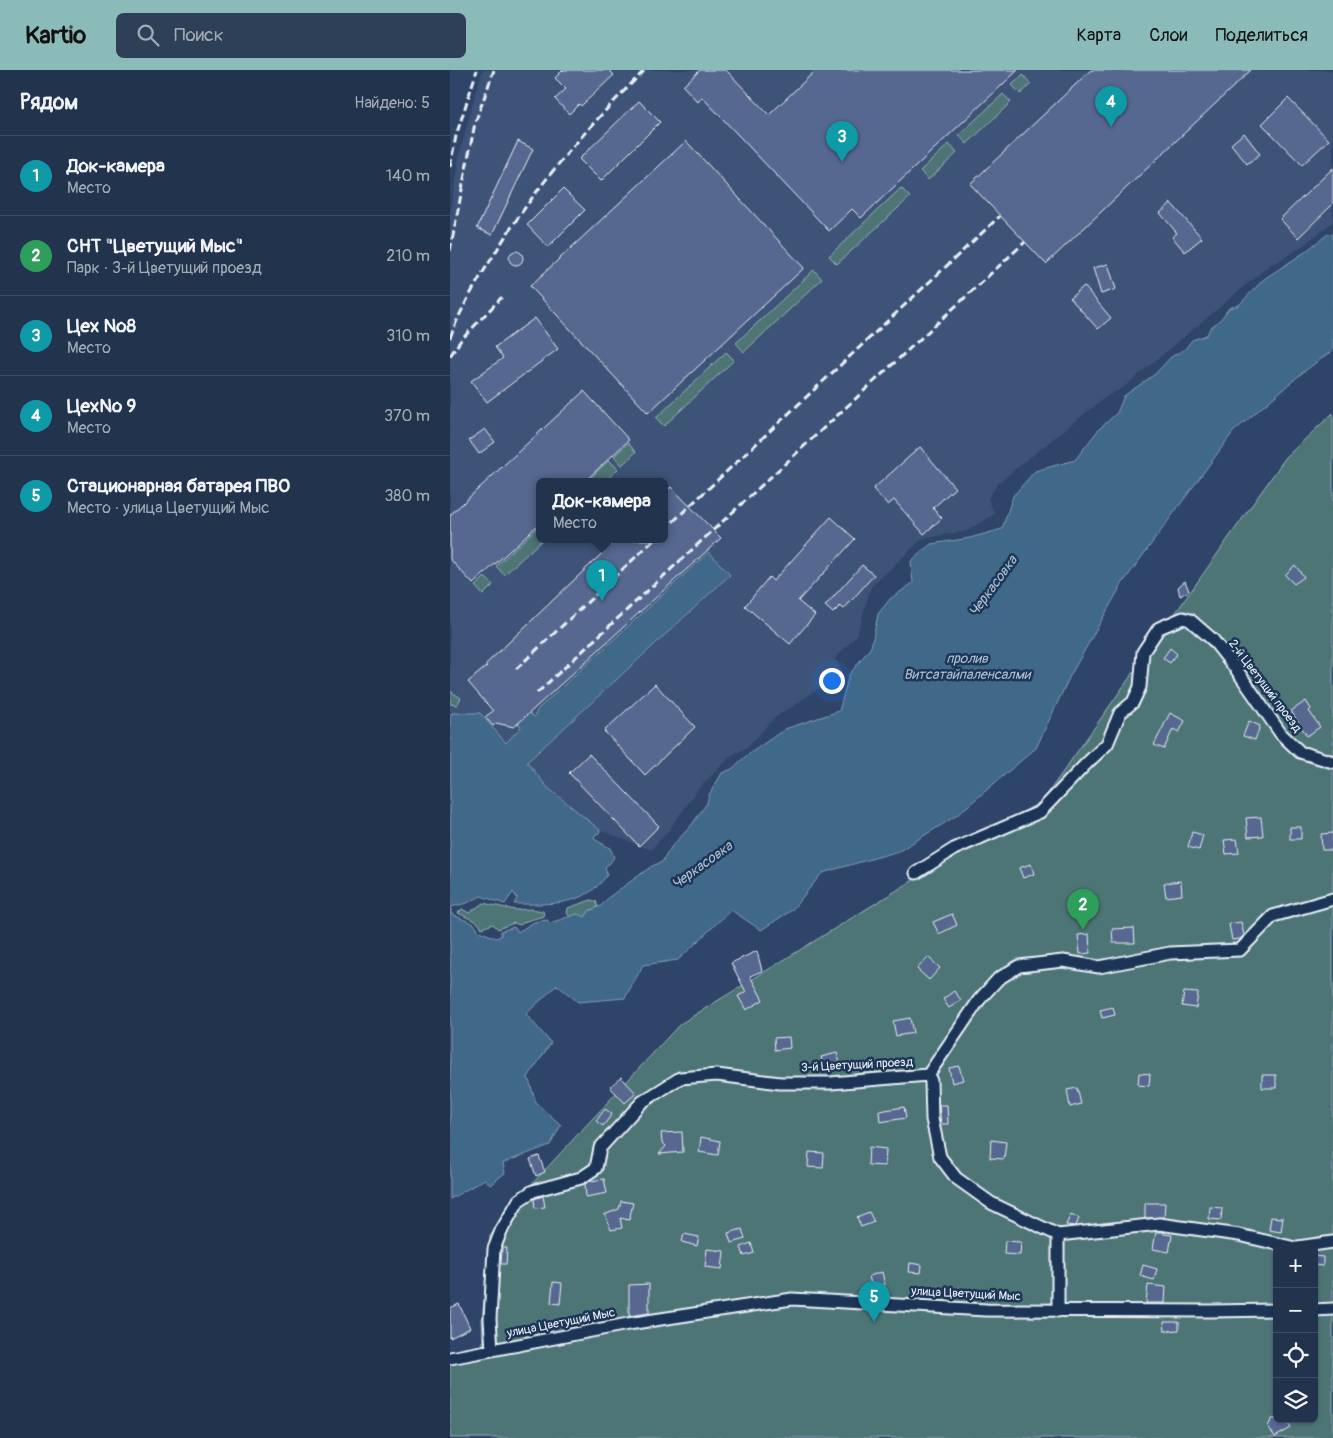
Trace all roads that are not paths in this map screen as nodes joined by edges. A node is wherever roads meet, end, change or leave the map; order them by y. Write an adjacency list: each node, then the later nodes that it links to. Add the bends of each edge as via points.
1 (1333, 762): 2 (street, 2-й Цветущий проезд, via 1300,752 1281,734 1213,640 1190,620 1183,618 1160,628 1143,652 1140,687 1133,702 1120,713 1108,744 1040,812 954,849)
2 (916, 873)
3 (1333, 899): 4 (street, 3-й Цветущий проезд, via 1273,916 1240,950 1170,953 1099,968 1063,961 1019,966 998,979 979,1000)
4 (928, 1075): 5 (street, via 932,1081 932,1119 940,1157 956,1178 992,1204); 13 (street, 3-й Цветущий проезд, via 831,1083 780,1083 717,1075 680,1078 642,1102 600,1148 596,1168 581,1178 533,1191 519,1200 494,1249 490,1319)
5 (1058, 1235): 7 (street, via 1159,1224); 12 (street)
6 (1333, 1242): 8 (street)
7 (1274, 1243)
8 (1318, 1244)
9 (1333, 1309): 11 (street)
10 (1273, 1310): 12 (street, улица Цветущий Мыс)
11 (1318, 1310)
12 (1058, 1311): 13 (street, улица Цветущий Мыс, via 792,1299 628,1324)
13 (492, 1350): 14 (street, улица Цветущий Мыс)
14 (450, 1358)

